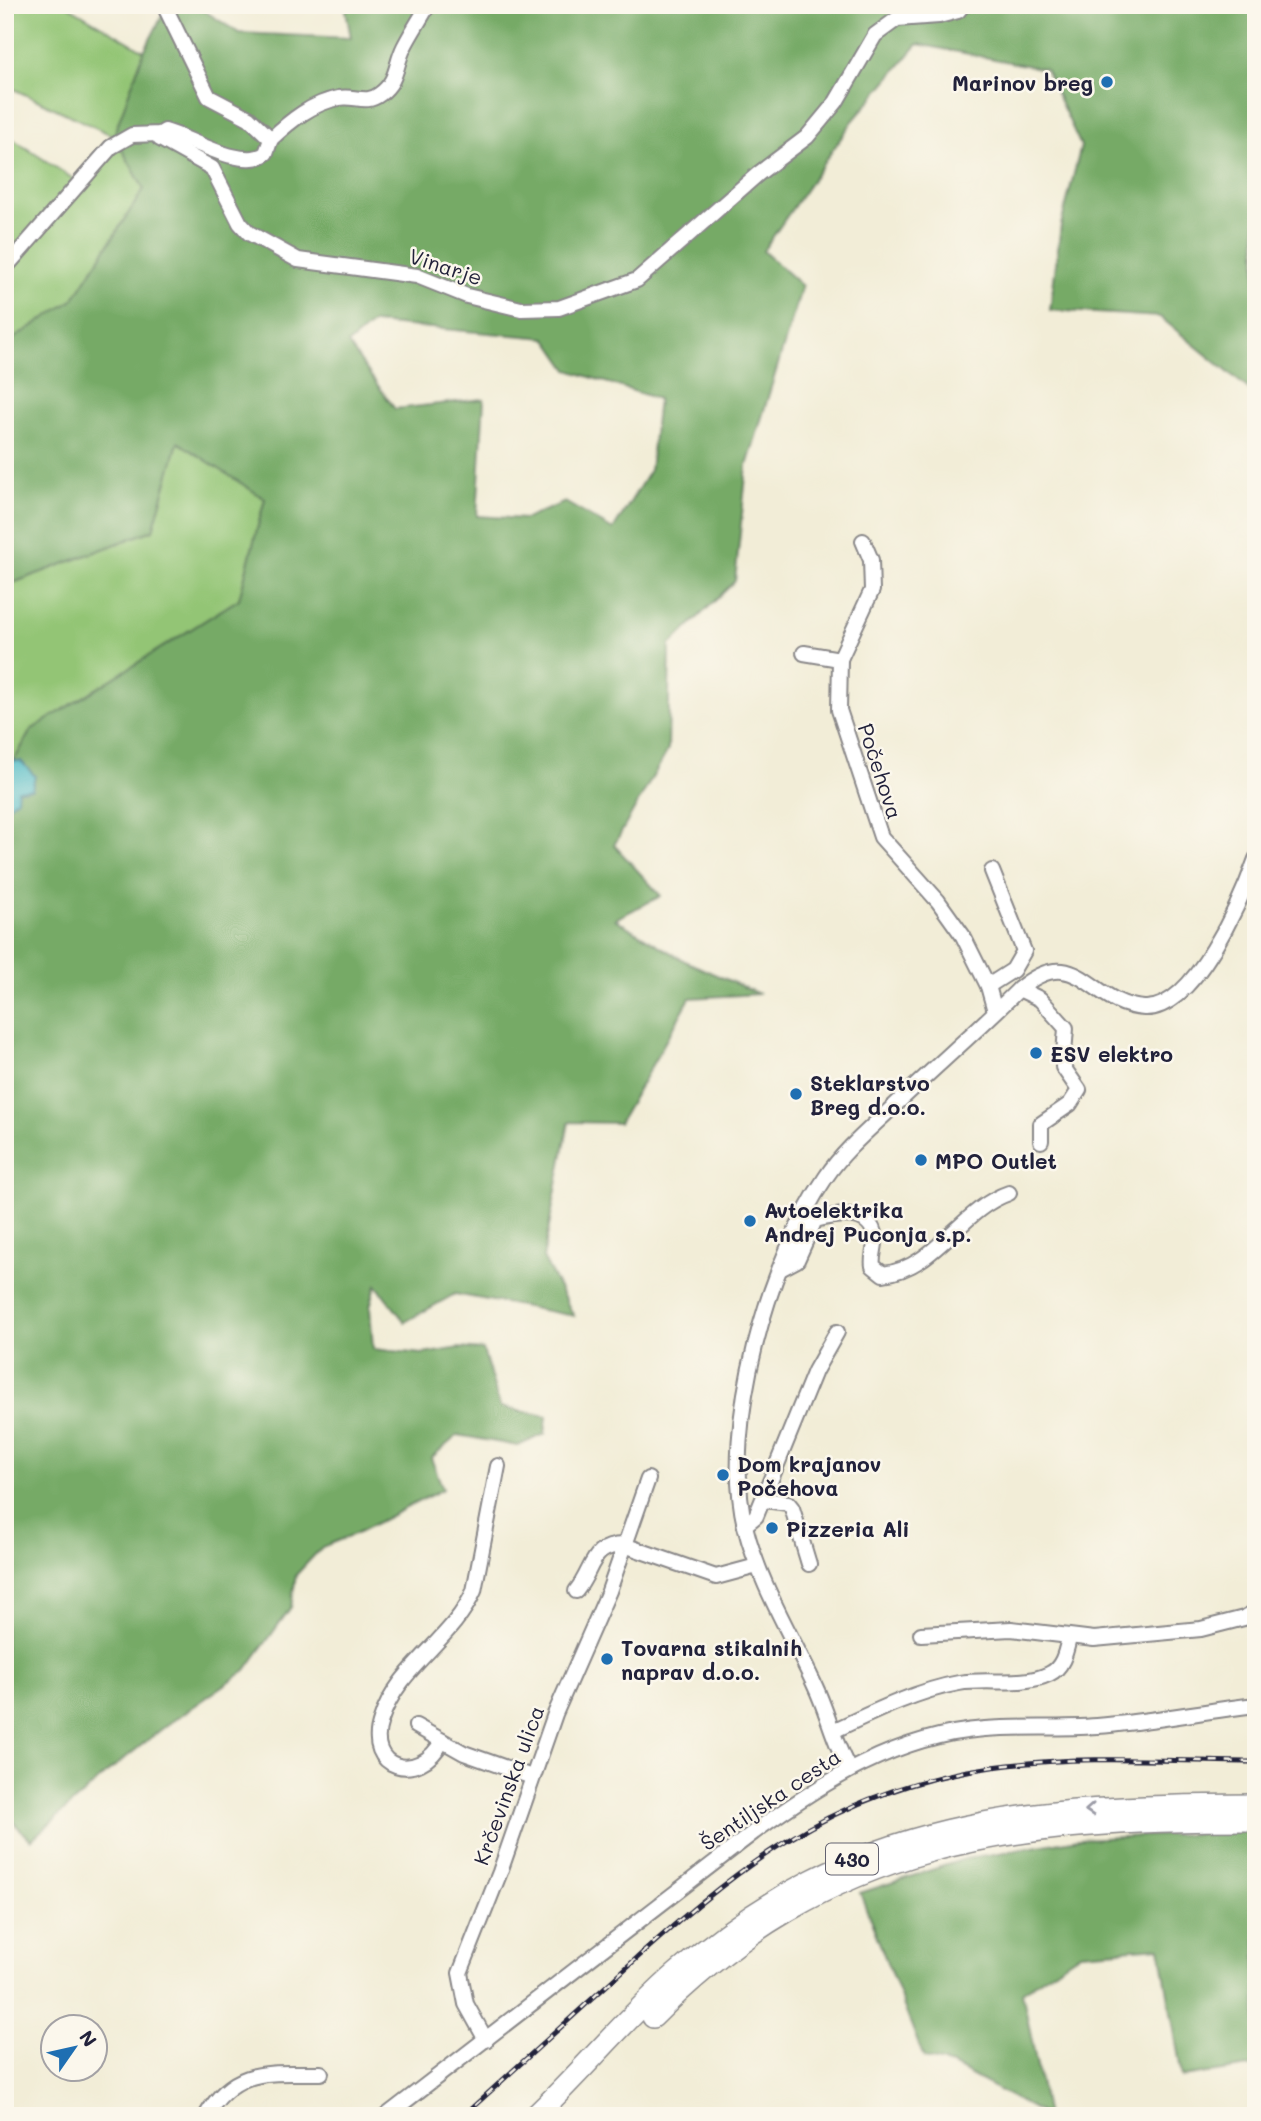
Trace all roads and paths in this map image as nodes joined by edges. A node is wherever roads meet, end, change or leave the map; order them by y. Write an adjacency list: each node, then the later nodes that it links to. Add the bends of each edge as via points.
1 (164, 5): 5 (street, via 209,96 249,118)
2 (428, 5): 5 (street, via 403,49 396,78 381,94 366,101 342,97 328,101 300,114)
3 (963, 5): 4 (street, Vinarje, via 939,16 897,19 875,35 836,102 807,137 636,280 559,308 521,309 467,296 417,276 298,260 249,233 212,168 160,139)
4 (160, 134): 5 (street, via 178,134 252,160 266,153); 6 (street, via 132,135 111,147)
5 (271, 139)
6 (5, 268)
7 (863, 541): 9 (street, Počehova, via 871,560 872,590)
8 (804, 653): 9 (street)
9 (840, 659): 13 (street, Počehova, via 839,710 881,837 963,936)
10 (1256, 859): 12 (street, via 1208,961 1167,1000 1145,1009 1127,1004 1065,970 1037,973)
11 (992, 871): 13 (street, via 1024,951)
12 (1018, 989): 13 (street); 14 (street, via 1040,999 1066,1028 1063,1067 1079,1090 1070,1104 1041,1124)
13 (991, 997): 16 (street, via 843,1156 810,1203)
14 (1041, 1141)
15 (1009, 1193): 16 (street, via 978,1209 919,1261 893,1273 883,1274 873,1266 872,1230 846,1213 815,1220 797,1260)
16 (779, 1269): 21 (street, via 747,1381 740,1430)
17 (837, 1332): 20 (street, via 815,1371)
18 (498, 1466): 32 (street, via 467,1608 406,1672 384,1711 377,1735 385,1758 405,1768 425,1762)
19 (648, 1479): 22 (street, Krčevinska ulica)
20 (764, 1500): 21 (street, via 757,1516); 23 (street, via 788,1503 792,1508)
21 (745, 1525): 24 (street)
22 (624, 1545): 24 (street, via 716,1577); 25 (street, via 598,1552); 34 (street, Krčevinska ulica)
23 (809, 1564)
24 (757, 1566): 31 (street)
25 (576, 1591)
26 (1256, 1611): 28 (street, via 1201,1629)
27 (921, 1634): 28 (street, via 1011,1629)
28 (1069, 1638): 31 (street, via 1061,1664 1051,1674 958,1683)
29 (1256, 1705): 33 (street, Šentiljska cesta, via 1125,1724 955,1733 897,1748)
30 (416, 1726): 32 (street)
31 (833, 1731): 33 (street)
32 (442, 1741): 34 (street)
33 (849, 1769): 37 (street, Šentiljska cesta, via 754,1832)
34 (532, 1777): 37 (street, Krčevinska ulica, via 460,1973 466,2004)
35 (1256, 1804): 41 (highway, 430, one-way to 41, via 1045,1813 971,1823 855,1858 805,1881 717,1940 675,1974)
36 (1256, 1820): 42 (highway, 430, via 1015,1833 959,1842 863,1871 778,1914 741,1940 665,2004)
37 (485, 2040): 40 (street, Šentiljska cesta)
38 (321, 2073): 39 (street, via 257,2073 221,2096)
39 (206, 2116)
40 (386, 2116)
41 (535, 2116)
42 (556, 2116)

